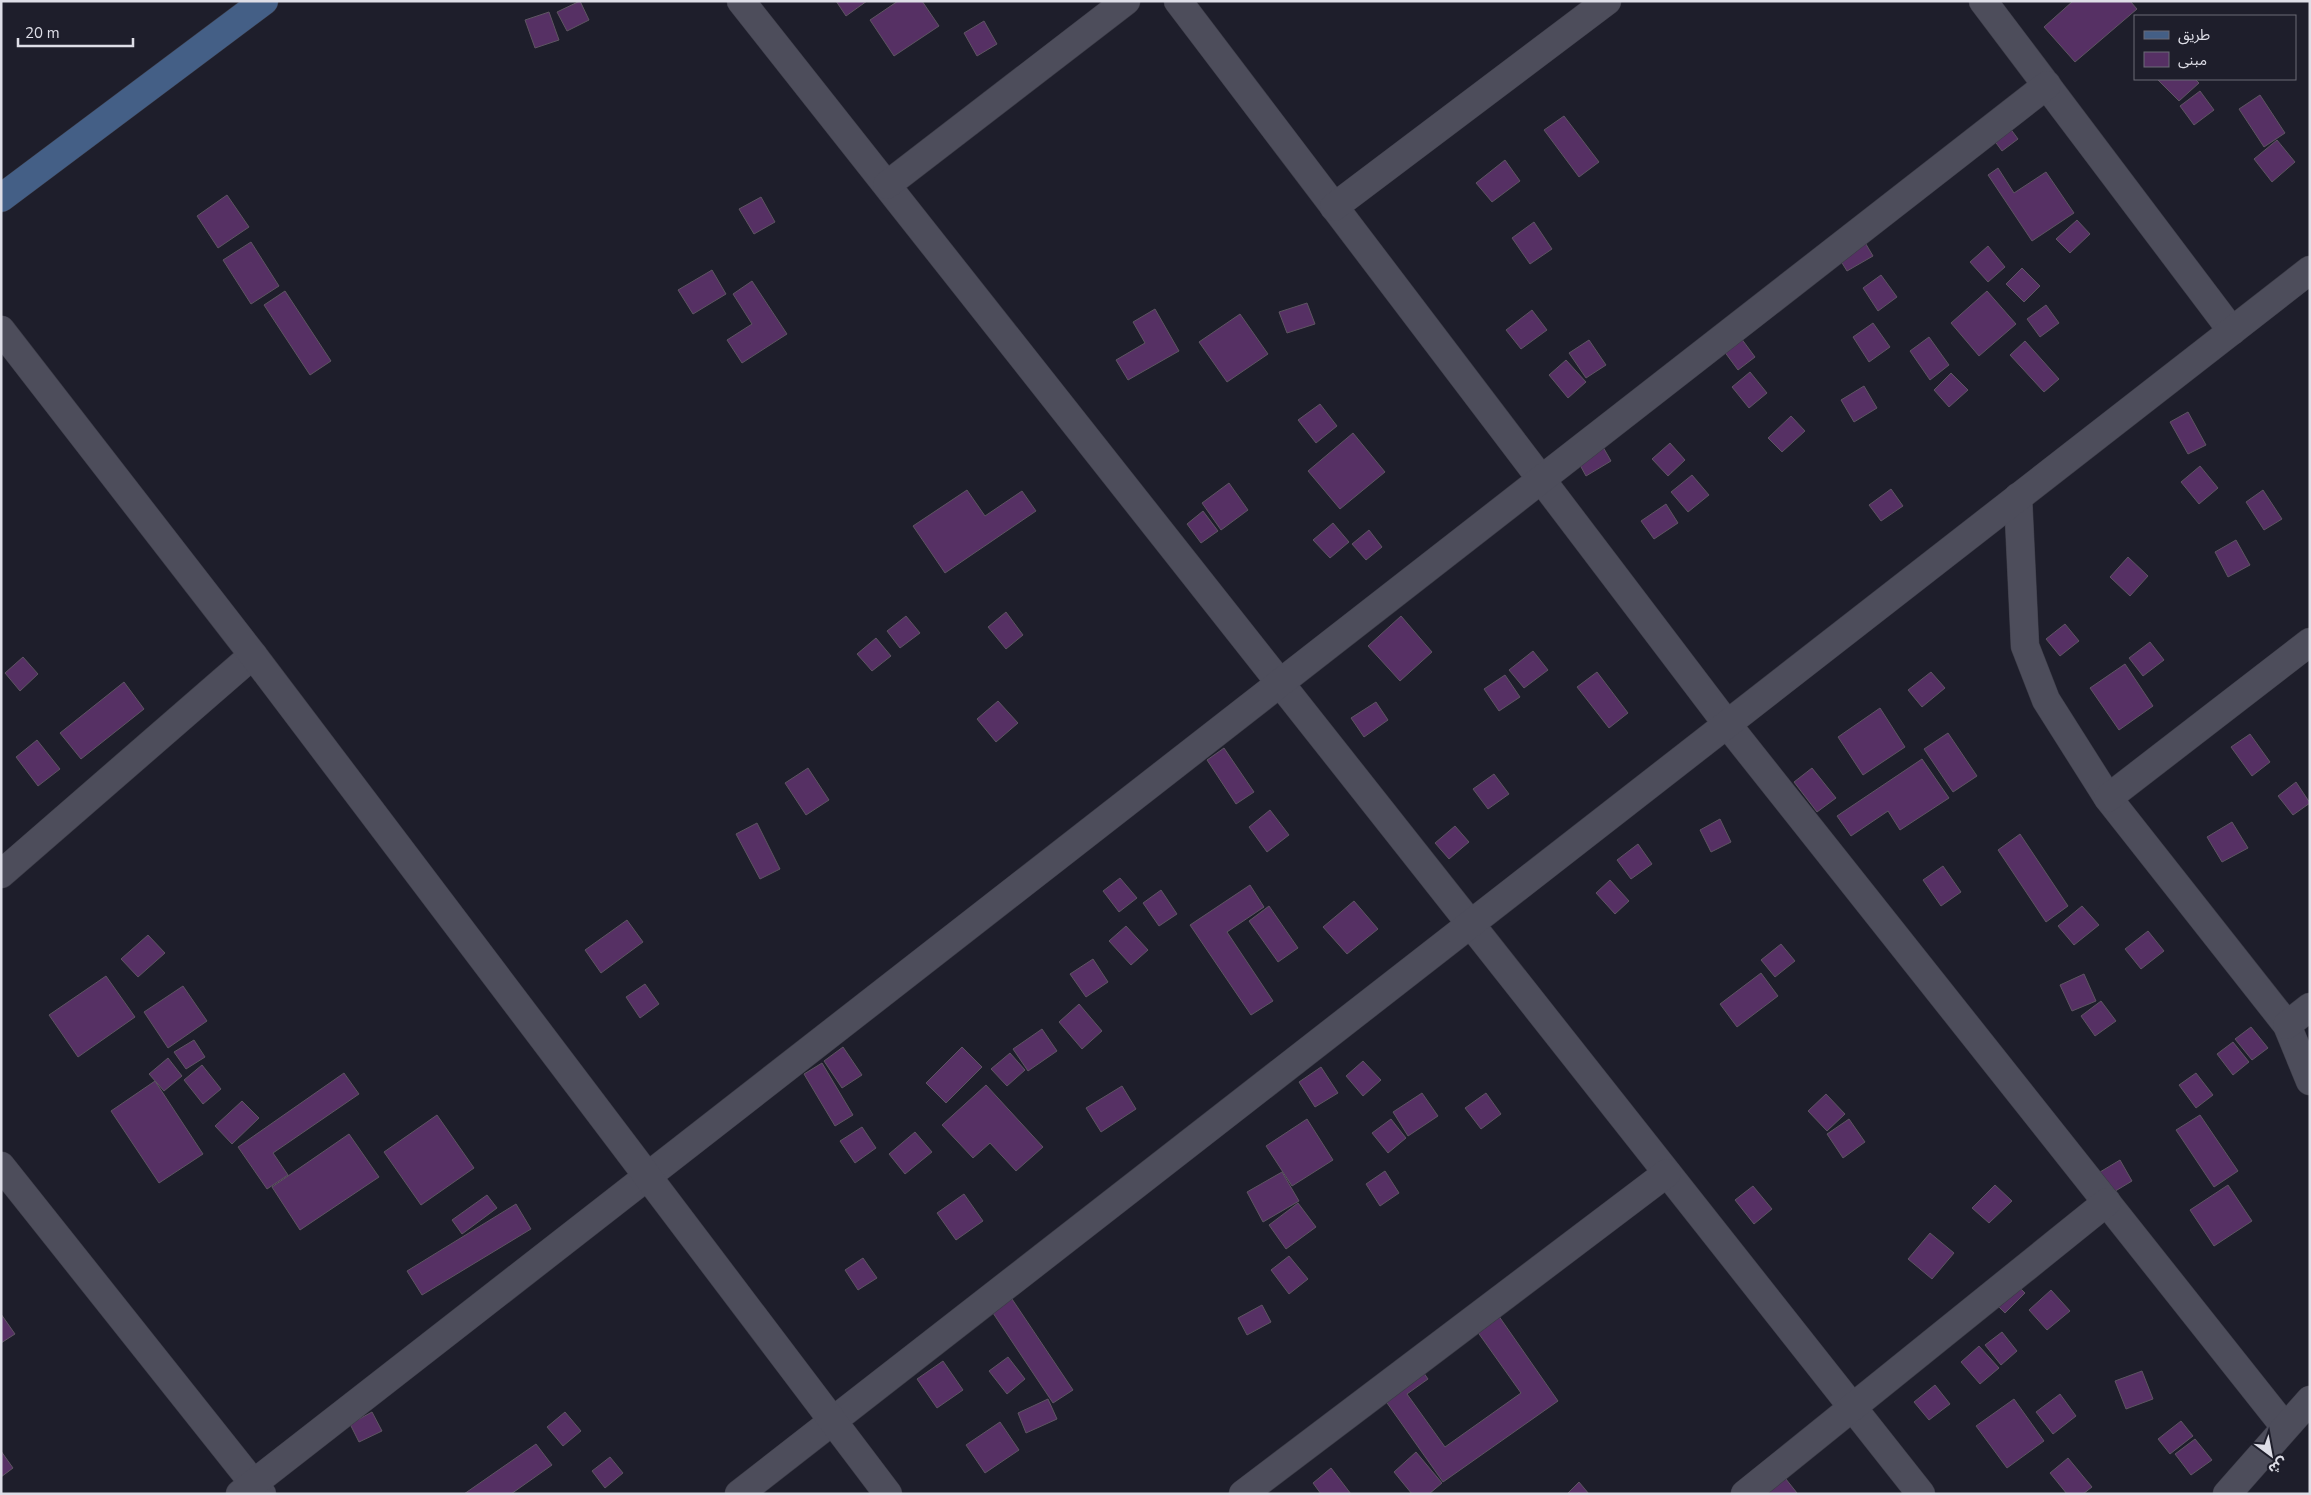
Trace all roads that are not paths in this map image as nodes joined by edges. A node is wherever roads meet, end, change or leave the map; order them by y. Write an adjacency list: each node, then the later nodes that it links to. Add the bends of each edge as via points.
1 (264, 1): 9 (main road)
2 (741, 1): 8 (street)
3 (1126, 1): 8 (street)
4 (1178, 1): 10 (street)
5 (1607, 1): 10 (street)
6 (1983, 1): 7 (street)
7 (2046, 85): 13 (street); 14 (street)
8 (886, 185): 18 (street)
9 (1, 198)
10 (1334, 207): 14 (street)
11 (2310, 270): 13 (street)
12 (1, 330): 17 (street)
13 (2232, 331): 15 (street)
14 (1541, 479): 18 (street); 19 (street)
15 (2018, 497): 19 (street); 20 (street, via 2025,646 2046,700)
16 (2310, 642): 20 (street)
17 (254, 655): 21 (street); 28 (street)
18 (1280, 683): 22 (street); 28 (street)
19 (1727, 724): 22 (street); 29 (street)
20 (2108, 798): 24 (street)
21 (1, 874)
22 (1470, 924): 27 (street); 32 (street)
23 (2310, 1007): 24 (street)
24 (2287, 1025): 25 (street)
25 (2310, 1081)
26 (1, 1166): 34 (street)
27 (1667, 1173): 31 (street); 37 (street)
28 (647, 1175): 32 (street); 34 (street)
29 (2107, 1202): 31 (street); 33 (street)
30 (2310, 1400): 33 (street)
31 (1853, 1407): 38 (street); 39 (street)
32 (832, 1420): 35 (street); 36 (street)
33 (2285, 1427): 40 (street)
34 (252, 1490)
35 (739, 1494)
36 (888, 1494)
37 (1243, 1494)
38 (1745, 1494)
39 (1921, 1494)
40 (2227, 1494)

